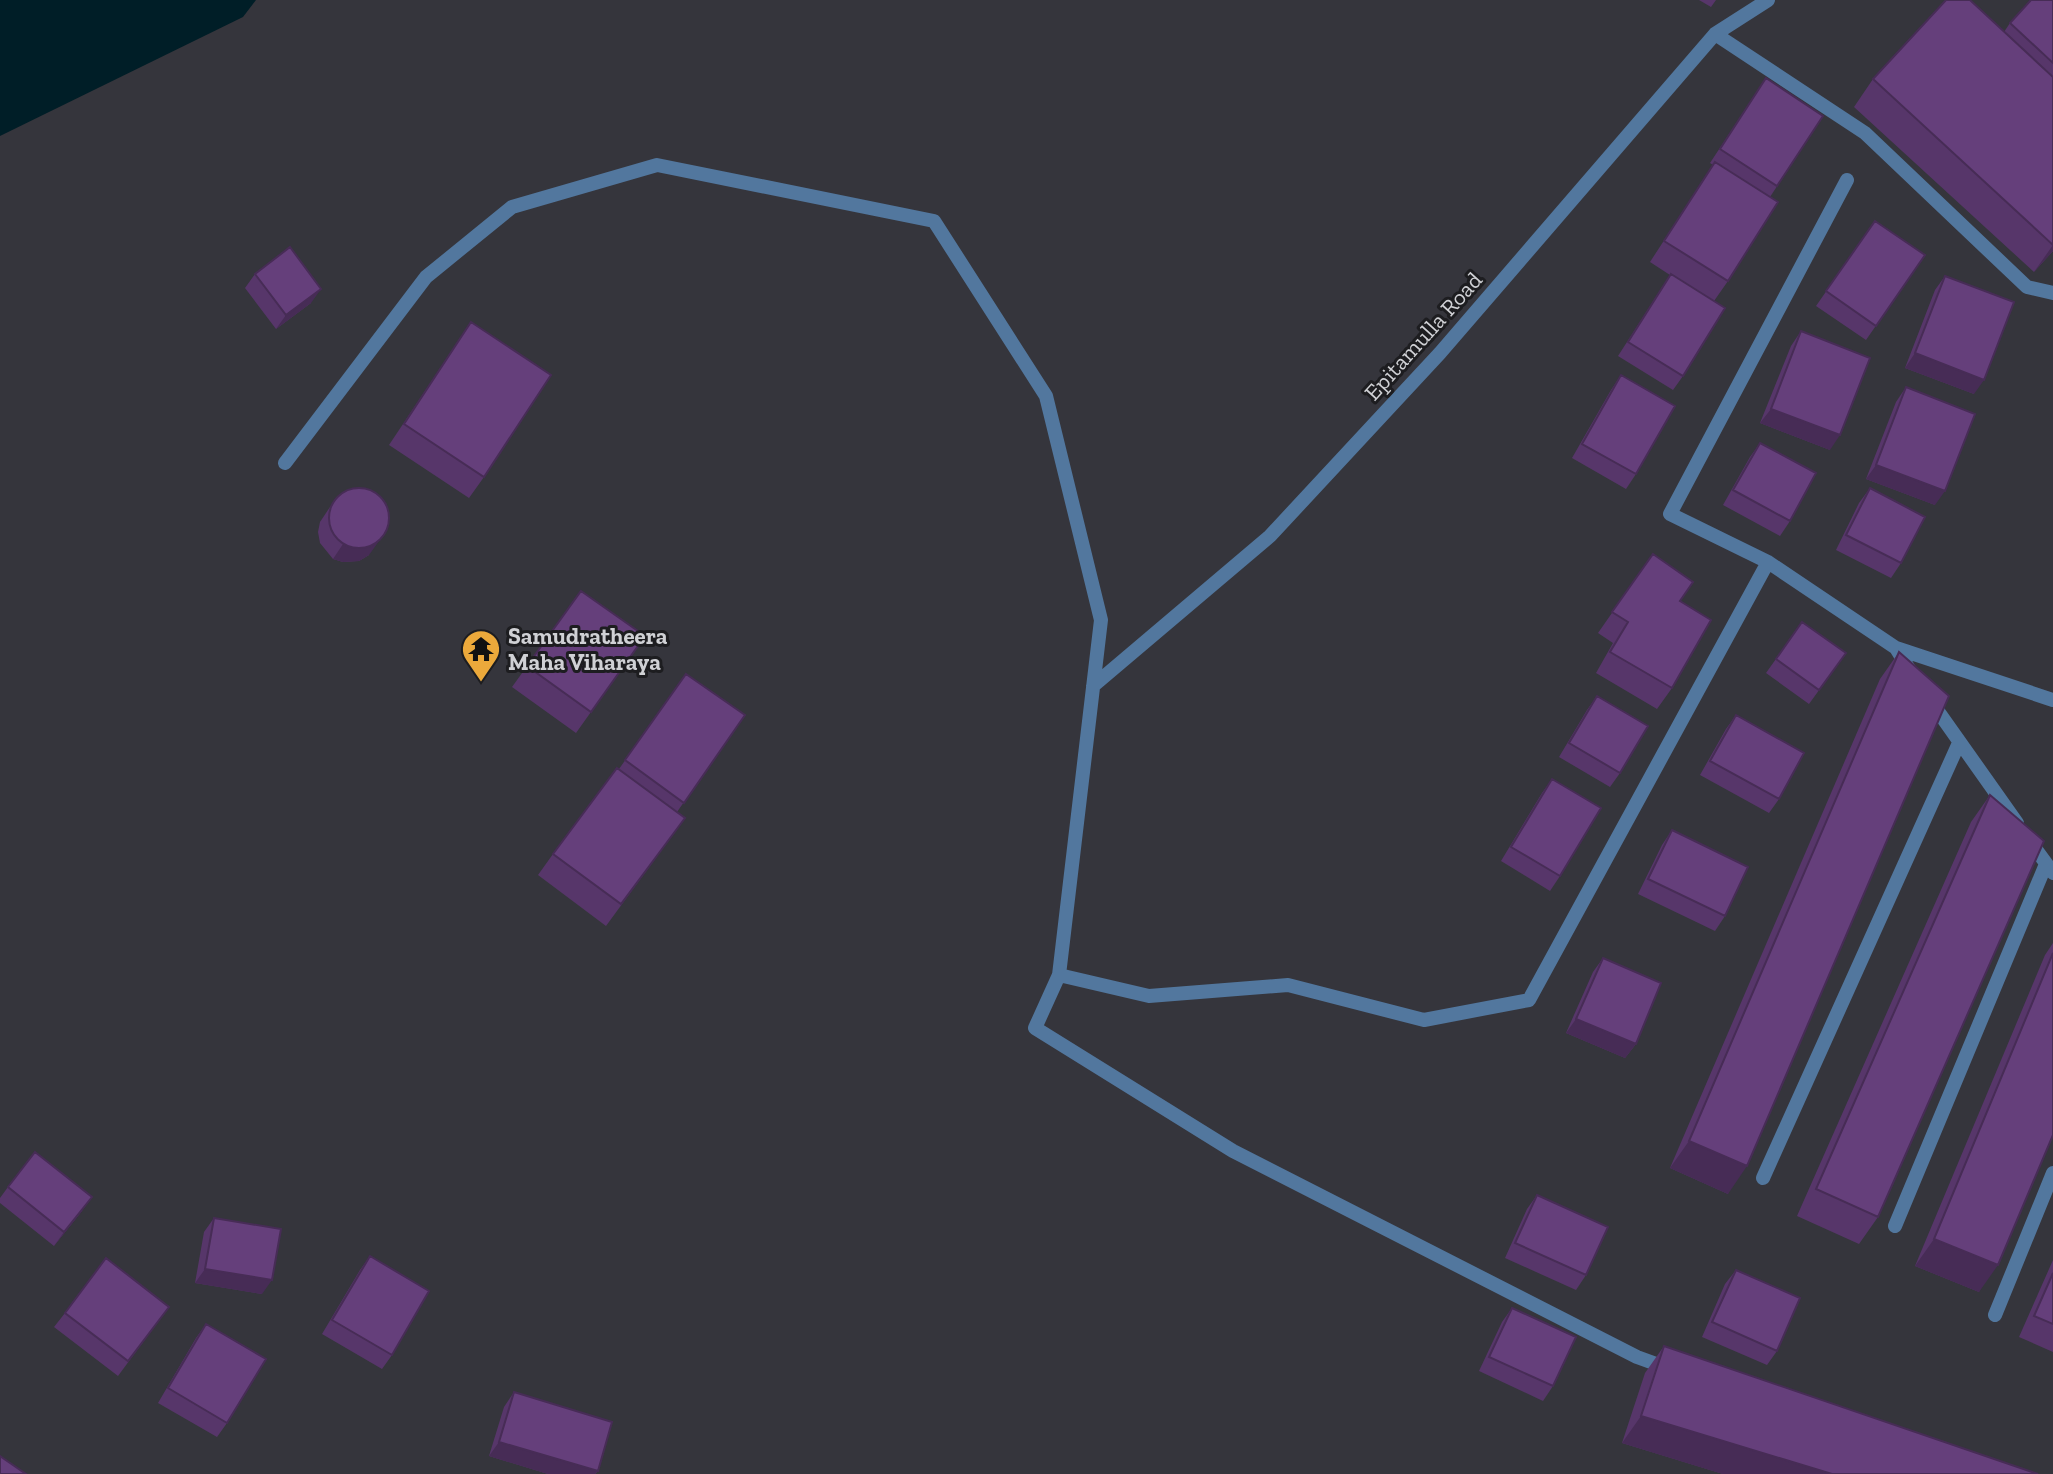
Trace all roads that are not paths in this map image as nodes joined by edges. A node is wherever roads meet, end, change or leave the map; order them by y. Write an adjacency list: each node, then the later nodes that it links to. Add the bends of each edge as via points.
1 (1768, 0): 2 (street, Epitamulla Road)
2 (1716, 34): 4 (street, via 1866,133 2027,287); 8 (street, Epitamulla Road, via 1440,354 1270,536)
3 (1847, 180): 6 (street, via 1670,514)
4 (2053, 293)
5 (285, 463): 8 (street, via 426,277 512,207 657,165 934,221 1046,396 1101,620)
6 (1768, 562): 7 (street); 12 (street, via 1529,1000 1424,1020 1288,985 1149,996)
7 (1896, 648): 9 (street); 10 (street)
8 (1093, 686): 12 (street)
9 (2053, 700)
10 (1959, 743): 11 (street); 14 (street)
11 (2050, 868): 15 (street)
12 (1059, 975): 17 (street, via 1035,1028 1233,1151 1637,1357)
13 (2053, 1173): 16 (street)
14 (1763, 1178)
15 (1895, 1226)
16 (1995, 1315)
17 (1689, 1375)

